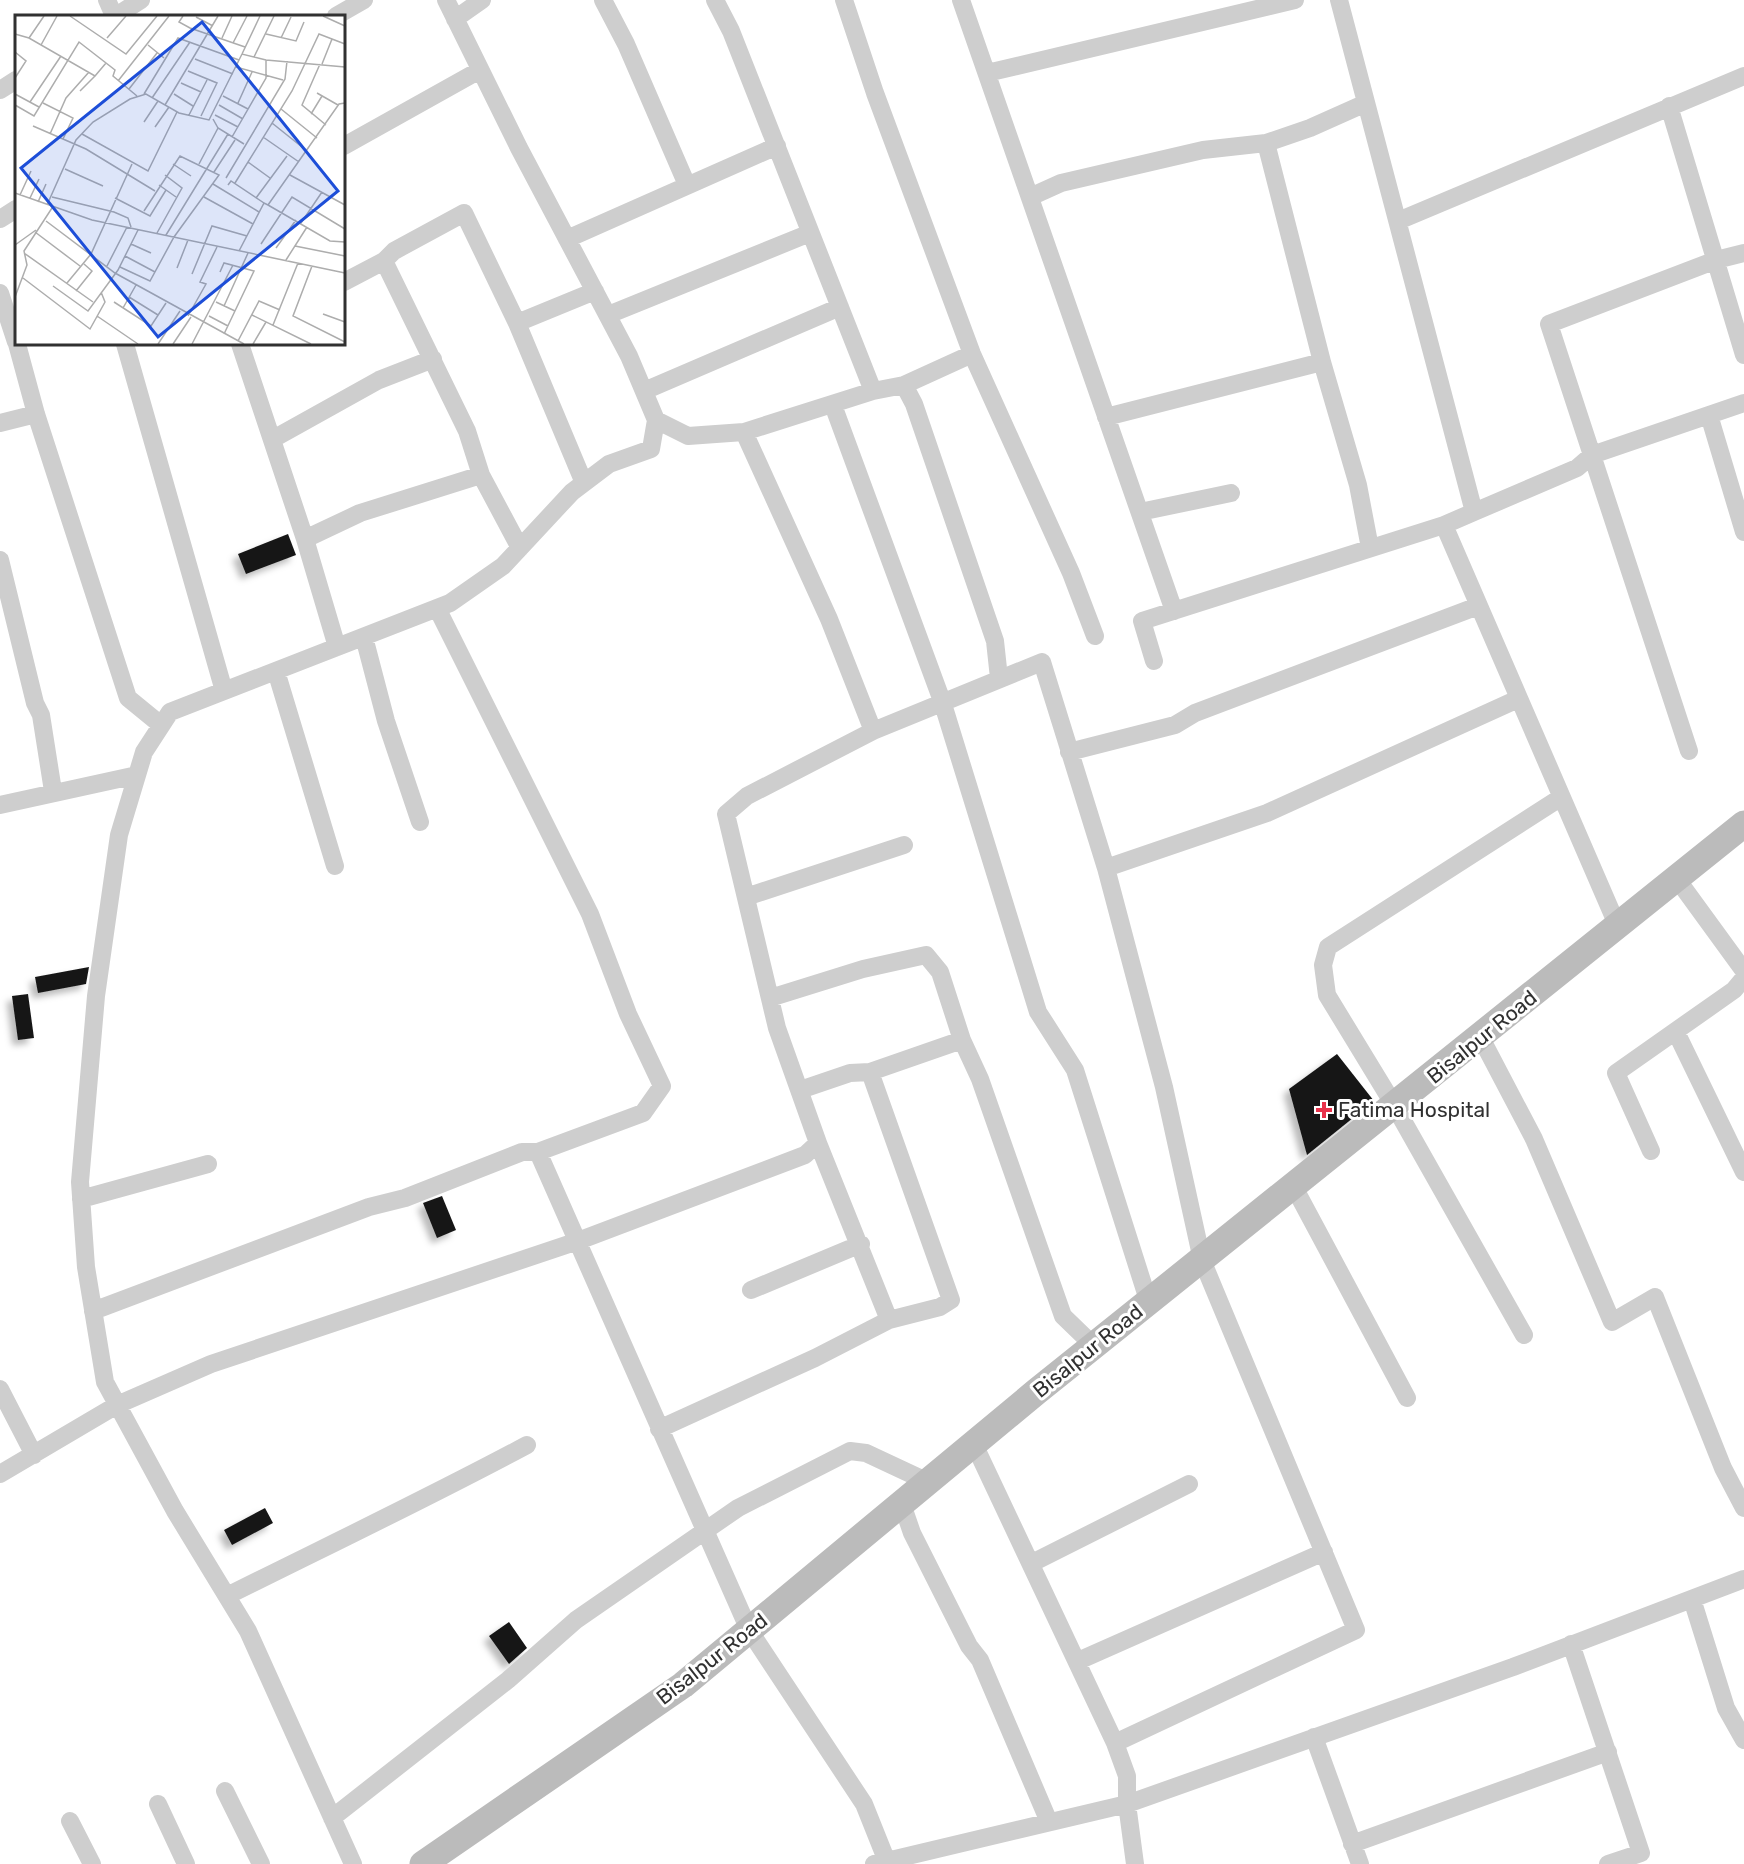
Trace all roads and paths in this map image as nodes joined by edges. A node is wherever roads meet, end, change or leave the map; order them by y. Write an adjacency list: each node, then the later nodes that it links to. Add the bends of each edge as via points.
1 (106, 0): 12 (street)
2 (141, 0): 13 (street)
3 (364, 0): 14 (street)
4 (446, 0): 15 (street)
5 (482, 0): 15 (street)
6 (603, 0): 26 (street)
7 (716, 0): 25 (street)
8 (844, 0): 46 (street)
9 (962, 0): 17 (street)
10 (1294, 0): 17 (street)
11 (1339, 0): 21 (street)
12 (114, 15)
13 (117, 15)
14 (338, 15)
15 (455, 19): 16 (street)
16 (480, 70): 24 (street); 32 (street)
17 (987, 73): 27 (street)
18 (1744, 76): 22 (street)
19 (15, 81): 20 (street)
20 (0, 90)
21 (1366, 102): 23 (street); 30 (street)
22 (1669, 106): 30 (street); 34 (street)
23 (1266, 143): 27 (street, via 1203,150 1061,183); 49 (street)
24 (345, 145)
25 (777, 146): 26 (street); 31 (street)
26 (687, 185): 32 (street)
27 (1030, 197): 57 (street)
28 (15, 210): 29 (street)
29 (0, 219)
30 (1398, 221): 67 (street)
31 (810, 233): 39 (street); 40 (street)
32 (567, 240): 37 (street)
33 (1744, 254): 34 (street)
34 (1716, 260): 47 (street); 62 (street, via 1549,324)
35 (384, 261): 36 (street); 41 (street, via 394,250 464,213); 48 (street)
36 (345, 281)
37 (595, 291): 40 (street); 41 (street)
38 (0, 293): 42 (street)
39 (840, 307): 51 (street); 52 (street)
40 (608, 315): 51 (street)
41 (517, 323): 64 (street)
42 (15, 337)
43 (18, 345): 55 (street)
44 (125, 345): 83 (street)
45 (240, 345): 61 (street)
46 (972, 354): 50 (street); 77 (street, via 1071,573)
47 (1744, 355)
48 (433, 359): 61 (street, via 379,380); 63 (street, via 467,432)
49 (1322, 362): 57 (street); 72 (street, via 1358,485)
50 (904, 386): 52 (street); 82 (street, via 914,404 995,640)
51 (644, 391): 58 (street)
52 (873, 391): 54 (street)
53 (1744, 403): 56 (street)
54 (833, 405): 60 (street); 85 (street)
55 (36, 414): 59 (street); 86 (street, via 128,698)
56 (1709, 415): 62 (street); 69 (street)
57 (1106, 417): 66 (street)
58 (656, 420): 60 (street, via 688,436); 64 (street, via 651,449 609,464)
59 (0, 423)
60 (744, 432): 87 (street, via 829,619)
61 (273, 439): 70 (street)
62 (1592, 455): 67 (street, via 1577,468); 88 (street)
63 (481, 476): 70 (street, via 360,513); 71 (street)
64 (584, 483): 71 (street)
65 (1231, 493): 66 (street)
66 (1140, 512): 76 (street)
67 (1474, 512): 68 (street)
68 (1444, 525): 72 (street); 74 (street)
69 (1744, 532)
70 (305, 539): 79 (street)
71 (520, 548): 75 (street, via 502,566)
72 (1370, 548): 76 (street)
73 (0, 560): 91 (street, via 41,715)
74 (1478, 606): 84 (street); 89 (street, via 1195,712 1174,725)
75 (437, 608): 78 (street); 113 (street, via 590,914 628,1014 663,1086 643,1113)
76 (1174, 611): 80 (street, via 1142,621)
77 (1095, 636)
78 (364, 637): 79 (street); 94 (street, via 386,721)
79 (337, 647): 81 (street)
80 (1154, 661)
81 (276, 671): 83 (street); 97 (street)
82 (999, 678): 85 (street); 89 (street, via 1042,662)
83 (224, 691): 86 (street, via 170,712)
84 (1518, 699): 92 (street); 98 (street, via 1267,813)
85 (942, 701): 87 (street); 122 (street, via 1038,1012 1075,1071)
86 (161, 725): 90 (street, via 144,752)
87 (873, 731): 100 (street, via 747,796 726,814)
88 (1689, 751)
89 (1069, 752): 98 (street)
90 (137, 775): 91 (street); 117 (street, via 119,835 96,996)
91 (53, 791): 93 (street)
92 (1560, 798): 101 (street); 110 (street, via 1328,947 1323,964 1327,995)
93 (0, 804)
94 (420, 822)
95 (1744, 824): 99 (main road, Bisalpur Road)
96 (904, 845): 100 (street)
97 (335, 866)
98 (1106, 868): 120 (street, via 1164,1087)
99 (1677, 879): 101 (main road, Bisalpur Road); 102 (street)
100 (746, 897): 104 (street)
101 (1618, 927): 106 (main road, Bisalpur Road)
102 (1744, 971)
103 (1744, 978): 105 (street, via 1734,990)
104 (770, 998): 107 (street, via 863,969 926,955 940,972); 109 (street)
105 (1676, 1032): 112 (street, via 1616,1073); 115 (street)
106 (1481, 1038): 110 (main road, Bisalpur Road); 138 (street, via 1534,1139 1612,1322 1655,1297 1723,1468)
107 (962, 1040): 108 (street); 126 (street, via 980,1080 1063,1316)
108 (870, 1072): 109 (street, via 850,1073); 124 (street, via 951,1300 940,1307)
109 (800, 1090): 111 (street)
110 (1394, 1107): 116 (main road, Bisalpur Road); 125 (street)
111 (818, 1143): 118 (street, via 805,1155); 119 (street)
112 (1651, 1151)
113 (538, 1152): 118 (street); 123 (street, via 522,1152)
114 (208, 1164): 117 (street)
115 (1744, 1172)
116 (1294, 1187): 120 (main road, Bisalpur Road); 128 (street)
117 (81, 1199): 123 (street)
118 (578, 1241): 129 (street, via 211,1364); 130 (street)
119 (861, 1244): 121 (street); 124 (street)
120 (1202, 1260): 122 (main road, Bisalpur Road); 140 (street)
121 (751, 1290)
122 (1149, 1303): 126 (main road, Bisalpur Road)
123 (93, 1311): 129 (street, via 105,1382)
124 (889, 1320): 130 (street)
125 (1524, 1335)
126 (1094, 1346): 131 (main road, Bisalpur Road)
127 (0, 1389): 133 (street)
128 (1407, 1398)
129 (117, 1405): 133 (street); 143 (street)
130 (659, 1429): 139 (street)
131 (974, 1444): 135 (main road, Bisalpur Road); 141 (street)
132 (527, 1445): 143 (street, via 453,1486 409,1504)
133 (34, 1455): 134 (street)
134 (0, 1474)
135 (928, 1482): 137 (main road, Bisalpur Road); 139 (street, via 866,1454 850,1451 738,1508)
136 (1189, 1484): 141 (street)
137 (902, 1504): 145 (main road, Bisalpur Road); 158 (street, via 912,1533 969,1646 980,1660)
138 (1744, 1508)
139 (703, 1531): 145 (street); 156 (street, via 576,1620 508,1680)
140 (1324, 1552): 147 (street); 151 (street, via 1356,1630)
141 (1032, 1563): 147 (street)
142 (1744, 1579): 144 (street)
143 (227, 1596): 156 (street, via 248,1631)
144 (1692, 1599): 146 (street); 148 (street, via 1726,1708)
145 (748, 1630): 160 (street, via 864,1804); 165 (main road, Bisalpur Road, via 683,1685)
146 (1571, 1644): 149 (street); 152 (street)
147 (1078, 1661): 151 (street)
148 (1739, 1720): 150 (street)
149 (1314, 1737): 155 (street); 159 (street)
150 (1744, 1740)
151 (1115, 1743): 155 (street, via 1127,1776)
152 (1608, 1752): 159 (street); 168 (street, via 1641,1853)
153 (225, 1791): 163 (street)
154 (158, 1804): 162 (street)
155 (1127, 1804): 158 (street); 166 (street)
156 (332, 1818): 164 (street)
157 (70, 1821): 161 (street)
158 (1049, 1822): 160 (street)
159 (1352, 1844): 167 (street)
160 (883, 1863)
161 (92, 1864)
162 (186, 1864)
163 (261, 1864)
164 (353, 1864)
165 (423, 1864)
166 (1135, 1864)
167 (1360, 1864)
168 (1608, 1864)

